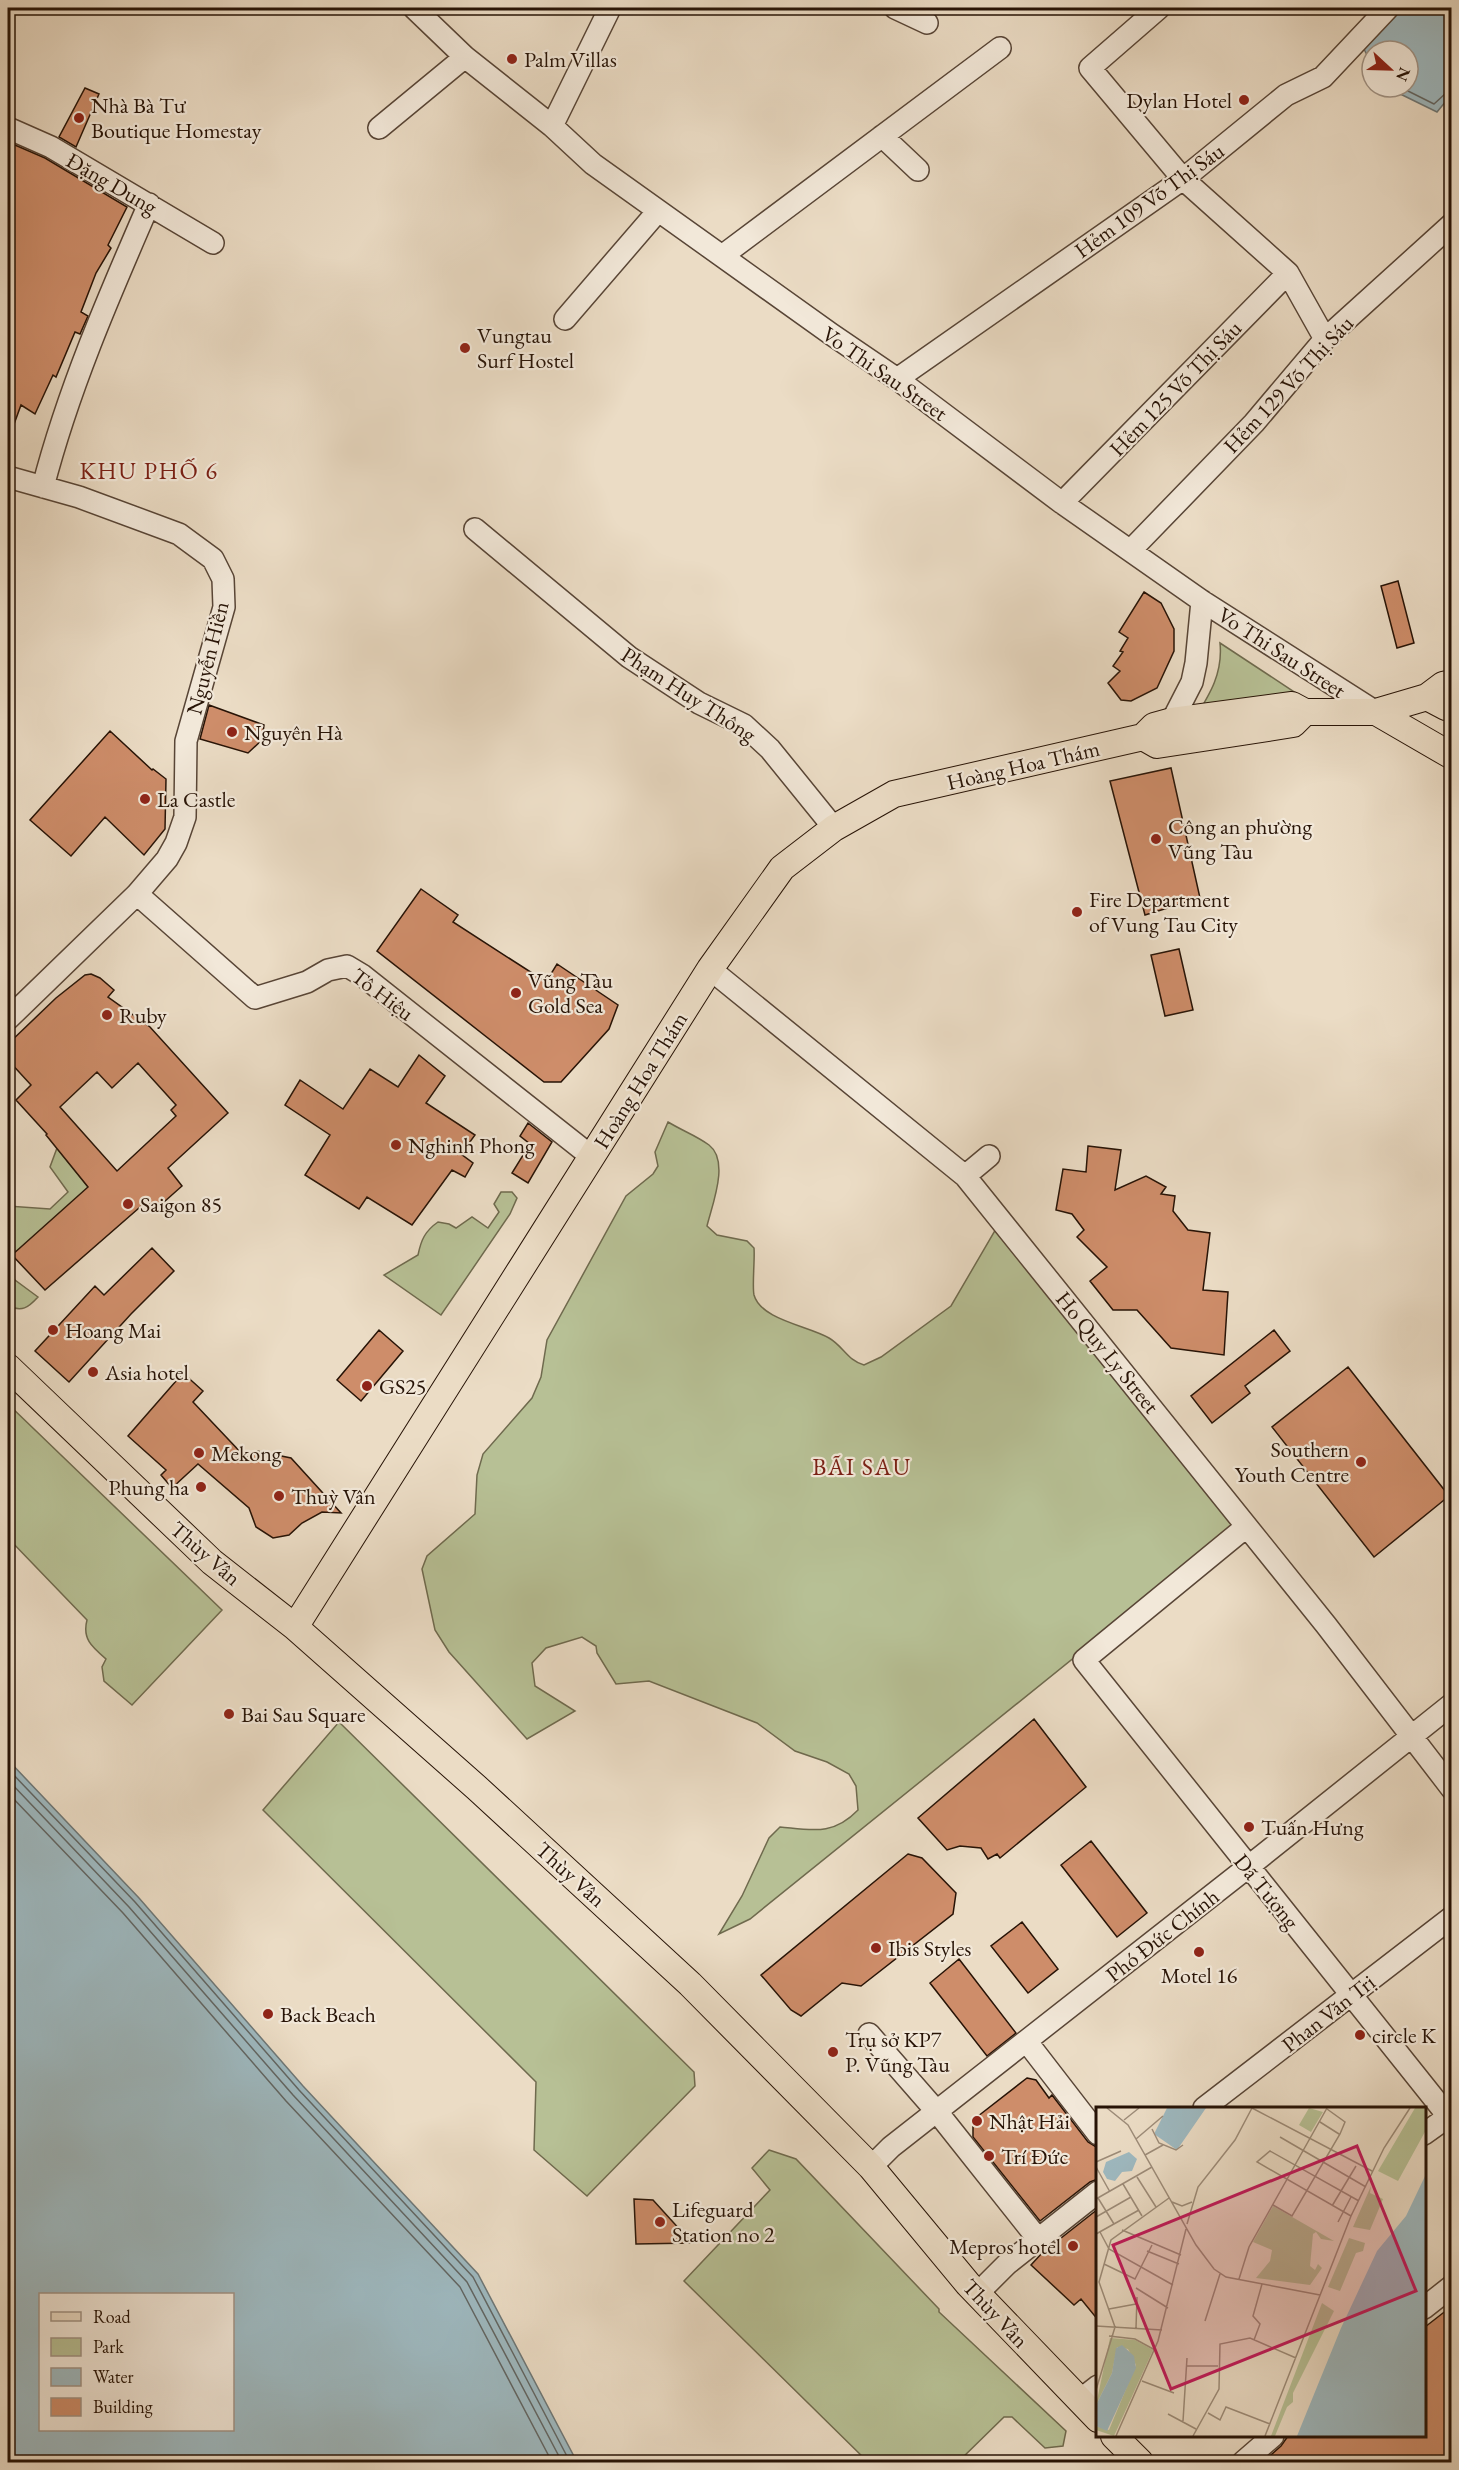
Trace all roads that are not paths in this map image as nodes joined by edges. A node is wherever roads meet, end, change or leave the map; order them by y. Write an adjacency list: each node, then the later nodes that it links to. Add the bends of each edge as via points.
1 (414, 8): 8 (street, Vo Thi Sau Street)
2 (610, 8): 9 (street)
3 (895, 8): 6 (street)
4 (1159, 8): 14 (street, via 1090,68)
5 (1388, 8): 14 (street, Hẻm 109 Võ Thị Sáu, via 1323,77 1286,95)
6 (927, 23)
7 (1000, 48): 12 (street)
8 (465, 57): 9 (street, Vo Thi Sau Street); 11 (street)
9 (552, 126): 16 (street, Vo Thi Sau Street, via 593,164)
10 (8, 128): 15 (street, Đặng Dung, via 51,147)
11 (379, 128)
12 (882, 136): 13 (street); 19 (street)
13 (918, 170)
14 (1183, 179): 20 (street); 23 (street, Hẻm 109 Võ Thị Sáu)
15 (149, 204): 18 (street, Đặng Dung); 25 (street, via 102,312 52,450)
16 (658, 211): 19 (street, Vo Thi Sau Street); 21 (street)
17 (1452, 224): 22 (street, Hẻm 129 Võ Thị Sáu)
18 (213, 243)
19 (722, 256): 23 (street, Vo Thi Sau Street)
20 (1288, 273): 22 (street); 26 (street, Hẻm 125 Võ Thị Sáu)
21 (565, 319)
22 (1325, 339): 28 (street, Hẻm 129 Võ Thị Sáu, via 1254,423)
23 (897, 379): 26 (street, Vo Thi Sau Street)
24 (8, 477): 25 (street, Nguyễn Hiền)
25 (43, 487): 39 (street, Nguyễn Hiền, via 179,534 213,559 223,579 224,607 186,741 185,818 167,859)
26 (1062, 503): 28 (street, Vo Thi Sau Street)
27 (475, 529): 38 (street, Phạm Huy Thông, via 629,657 699,703 744,725 770,749)
28 (1131, 550): 29 (street, Vo Thi Sau Street)
29 (1202, 601): 34 (street, Vo Thi Sau Street); 35 (street, via 1192,682)
30 (1452, 683): 31 (main road, Hoàng Hoa Thám, via 1443,684)
31 (1427, 698): 32 (main road); 34 (main road, Hoàng Hoa Thám)
32 (1452, 706)
33 (1305, 712): 34 (main road, Hoàng Hoa Thám); 35 (main road, Hoàng Hoa Thám, via 1292,705); 36 (main road, Hoàng Hoa Thám, via 1293,724 1282,726 1156,745)
34 (1376, 712): 37 (main road)
35 (1172, 721): 36 (main road, Hoàng Hoa Thám, via 1154,726)
36 (1143, 737): 38 (main road, Hoàng Hoa Thám, via 894,794)
37 (1452, 756)
38 (834, 828): 40 (main road, Hoàng Hoa Thám, via 782,868)
39 (137, 894): 41 (street, Nguyễn Hiền); 43 (street, Tô Hiệu, via 255,998 347,966)
40 (710, 969): 43 (main road, Hoàng Hoa Thám); 44 (street, Ho Quy Ly Street)
41 (8, 1020)
42 (989, 1156): 44 (street)
43 (592, 1157): 47 (main road, Hoàng Hoa Thám)
44 (965, 1176): 46 (street, Ho Quy Ly Street)
45 (8, 1367): 47 (main road, Thùy Vân, via 212,1562)
46 (1246, 1527): 49 (street, Ho Quy Ly Street); 51 (street, Dã Tượng, via 1084,1660)
47 (295, 1626): 61 (main road, Thùy Vân, via 690,1984)
48 (1452, 1704): 49 (street, Phó Đức Chính)
49 (1411, 1736): 50 (street, Ho Quy Ly Street); 51 (street, Phó Đức Chính)
50 (1452, 1789)
51 (1248, 1867): 53 (street, Dã Tượng); 55 (street, Phó Đức Chính)
52 (1452, 1917): 53 (street, Phan Văn Trị)
53 (1352, 1996): 56 (street, Phan Văn Trị); 58 (street, Dã Tượng)
54 (869, 2034): 57 (street)
55 (1027, 2042): 57 (street, Phó Đức Chính); 59 (street)
56 (1207, 2107)
57 (938, 2112): 61 (street, Phó Đức Chính, via 891,2147); 63 (street)
58 (1450, 2117): 60 (street)
59 (1096, 2131)
60 (1426, 2133)
61 (872, 2167): 65 (main road, Thùy Vân)
62 (1096, 2194): 63 (street)
63 (1038, 2240): 65 (street)
64 (1452, 2286): 66 (street)
65 (976, 2294): 67 (main road, Thùy Vân)
66 (1426, 2307)
67 (1089, 2393): 68 (main road, Thùy Vân)
68 (1096, 2413)
69 (1115, 2437): 71 (main road)
70 (1272, 2437): 72 (street)
71 (1140, 2463)
72 (1243, 2463)

